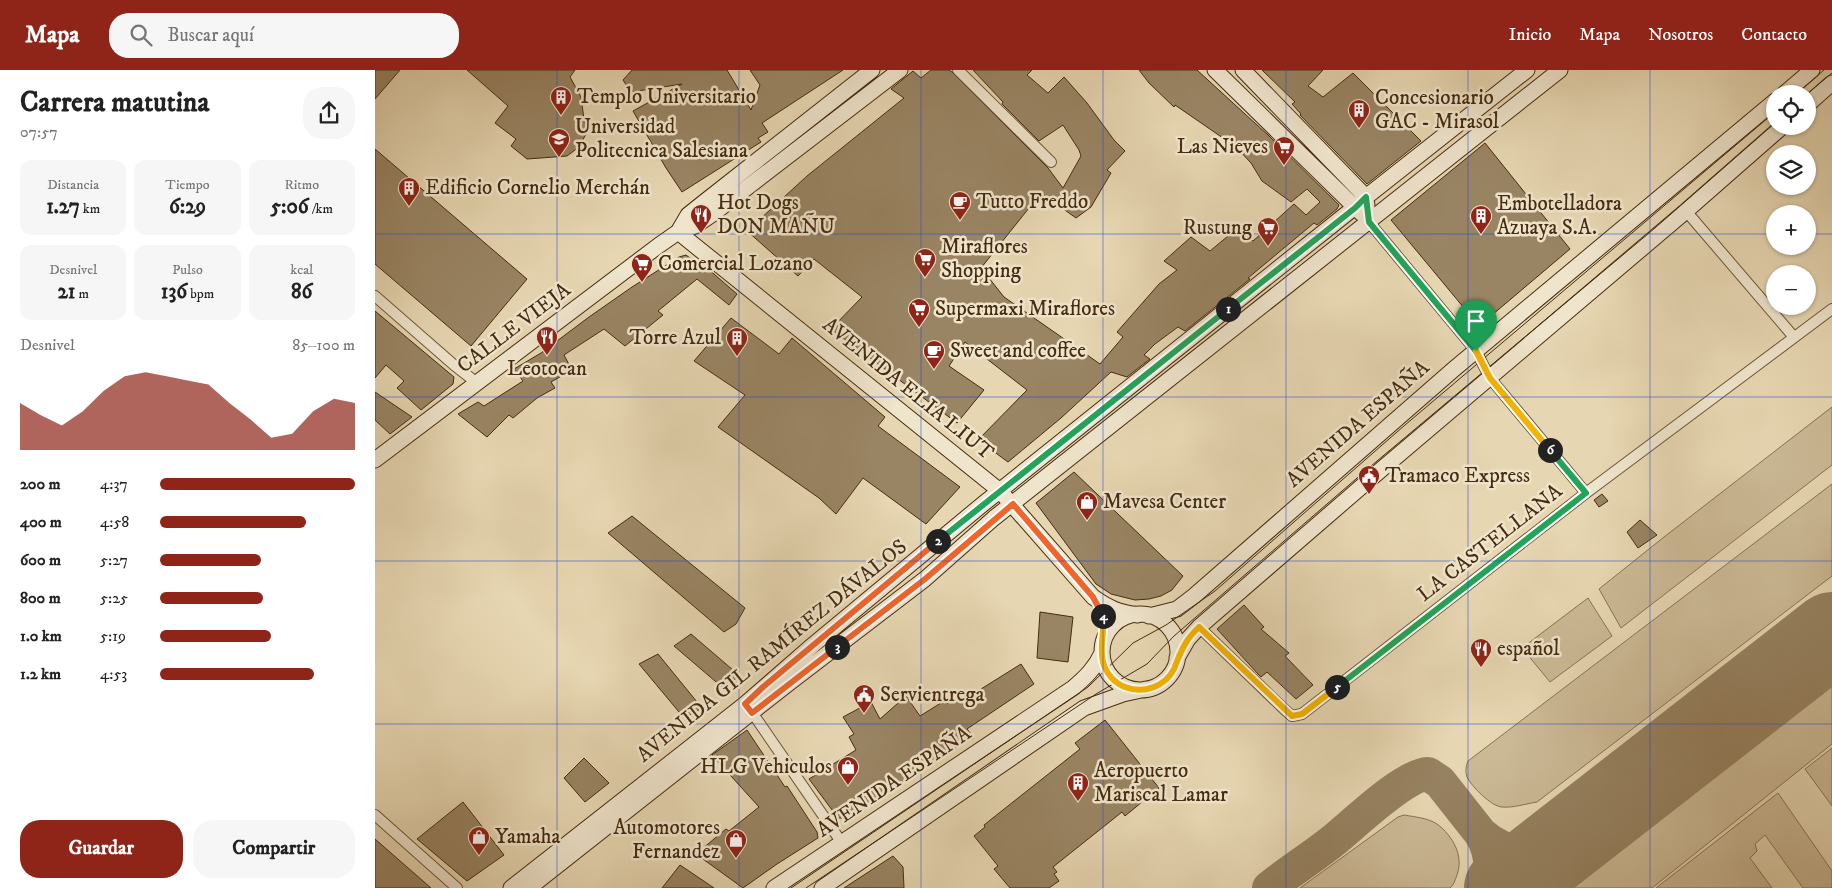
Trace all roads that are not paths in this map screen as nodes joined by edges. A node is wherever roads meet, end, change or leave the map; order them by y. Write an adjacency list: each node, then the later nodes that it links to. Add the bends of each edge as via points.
1 (872, 70): 9 (street); 15 (main road, CALLE VIEJA)
2 (900, 70): 9 (main road, CALLE VIEJA)
3 (958, 70): 18 (street)
4 (1215, 70): 12 (main road)
5 (1527, 70): 19 (main road, AVENIDA GIL RAMÍREZ DÁVALOS)
6 (1560, 70): 22 (main road, AVENIDA GIL RAMÍREZ DÁVALOS)
7 (1812, 70): 11 (main road)
8 (1246, 73): 12 (main road); 19 (main road)
9 (883, 83): 16 (main road, CALLE VIEJA)
10 (1832, 83): 13 (main road)
11 (1794, 85)
12 (1236, 90): 20 (main road)
13 (1816, 97)
14 (1766, 109): 27 (main road, AVENIDA ESPAÑA)
15 (809, 118): 16 (street); 23 (main road, CALLE VIEJA, via 688,215)
16 (821, 130): 23 (main road, CALLE VIEJA, via 714,213 695,226)
17 (1773, 135): 21 (main road)
18 (1051, 162)
19 (1366, 197): 20 (main road, AVENIDA GIL RAMÍREZ DÁVALOS); 22 (main road)
20 (1355, 208): 22 (main road); 31 (main road, AVENIDA GIL RAMÍREZ DÁVALOS)
21 (1686, 211): 26 (street); 28 (main road)
22 (1369, 222): 27 (street); 33 (main road, AVENIDA GIL RAMÍREZ DÁVALOS)
23 (678, 232): 29 (main road, CALLE VIEJA); 31 (main road, AVENIDA ELIA LIUT)
24 (375, 296): 29 (street)
25 (1832, 309): 26 (street, LA CASTELLANA)
26 (1793, 336): 32 (street, LA CASTELLANA)
27 (1476, 351): 28 (street); 35 (main road, AVENIDA ESPAÑA, via 1194,596 1177,609)
28 (1490, 378): 32 (street); 36 (main road)
29 (477, 383): 30 (main road, CALLE VIEJA)
30 (376, 459)
31 (1000, 491): 33 (main road, AVENIDA ELIA LIUT); 40 (main road, AVENIDA GIL RAMÍREZ DÁVALOS, via 813,645)
32 (1586, 493): 36 (street, LA CASTELLANA, via 1302,714 1292,716)
33 (1013, 504): 34 (main road, AVENIDA ELIA LIUT); 40 (main road, AVENIDA GIL RAMÍREZ DÁVALOS, via 925,579)
34 (1093, 597): 35 (main road, AVENIDA ELIA LIUT, via 1119,612); 37 (main road, AVENIDA ELIA LIUT, via 1103,615)
35 (1144, 615): 37 (main road, via 1127,617 1116,623 1108,631); 38 (main road, via 1166,625 1174,636)
36 (1199, 627): 38 (main road)
37 (1103, 647): 39 (main road, via 1106,669 1116,683 1136,690); 42 (main road, AVENIDA ESPAÑA, via 1096,665 1073,688)
38 (1177, 658): 39 (main road, via 1167,678)
39 (1146, 689): 47 (main road, via 1084,708)
40 (749, 708): 42 (street); 44 (main road, AVENIDA GIL RAMÍREZ DÁVALOS); 45 (main road, AVENIDA GIL RAMÍREZ DÁVALOS)
41 (375, 815): 43 (street)
42 (842, 843): 46 (main road, AVENIDA ESPAÑA)
43 (457, 888)
44 (511, 888)
45 (529, 888)
46 (775, 888)
47 (822, 888)

